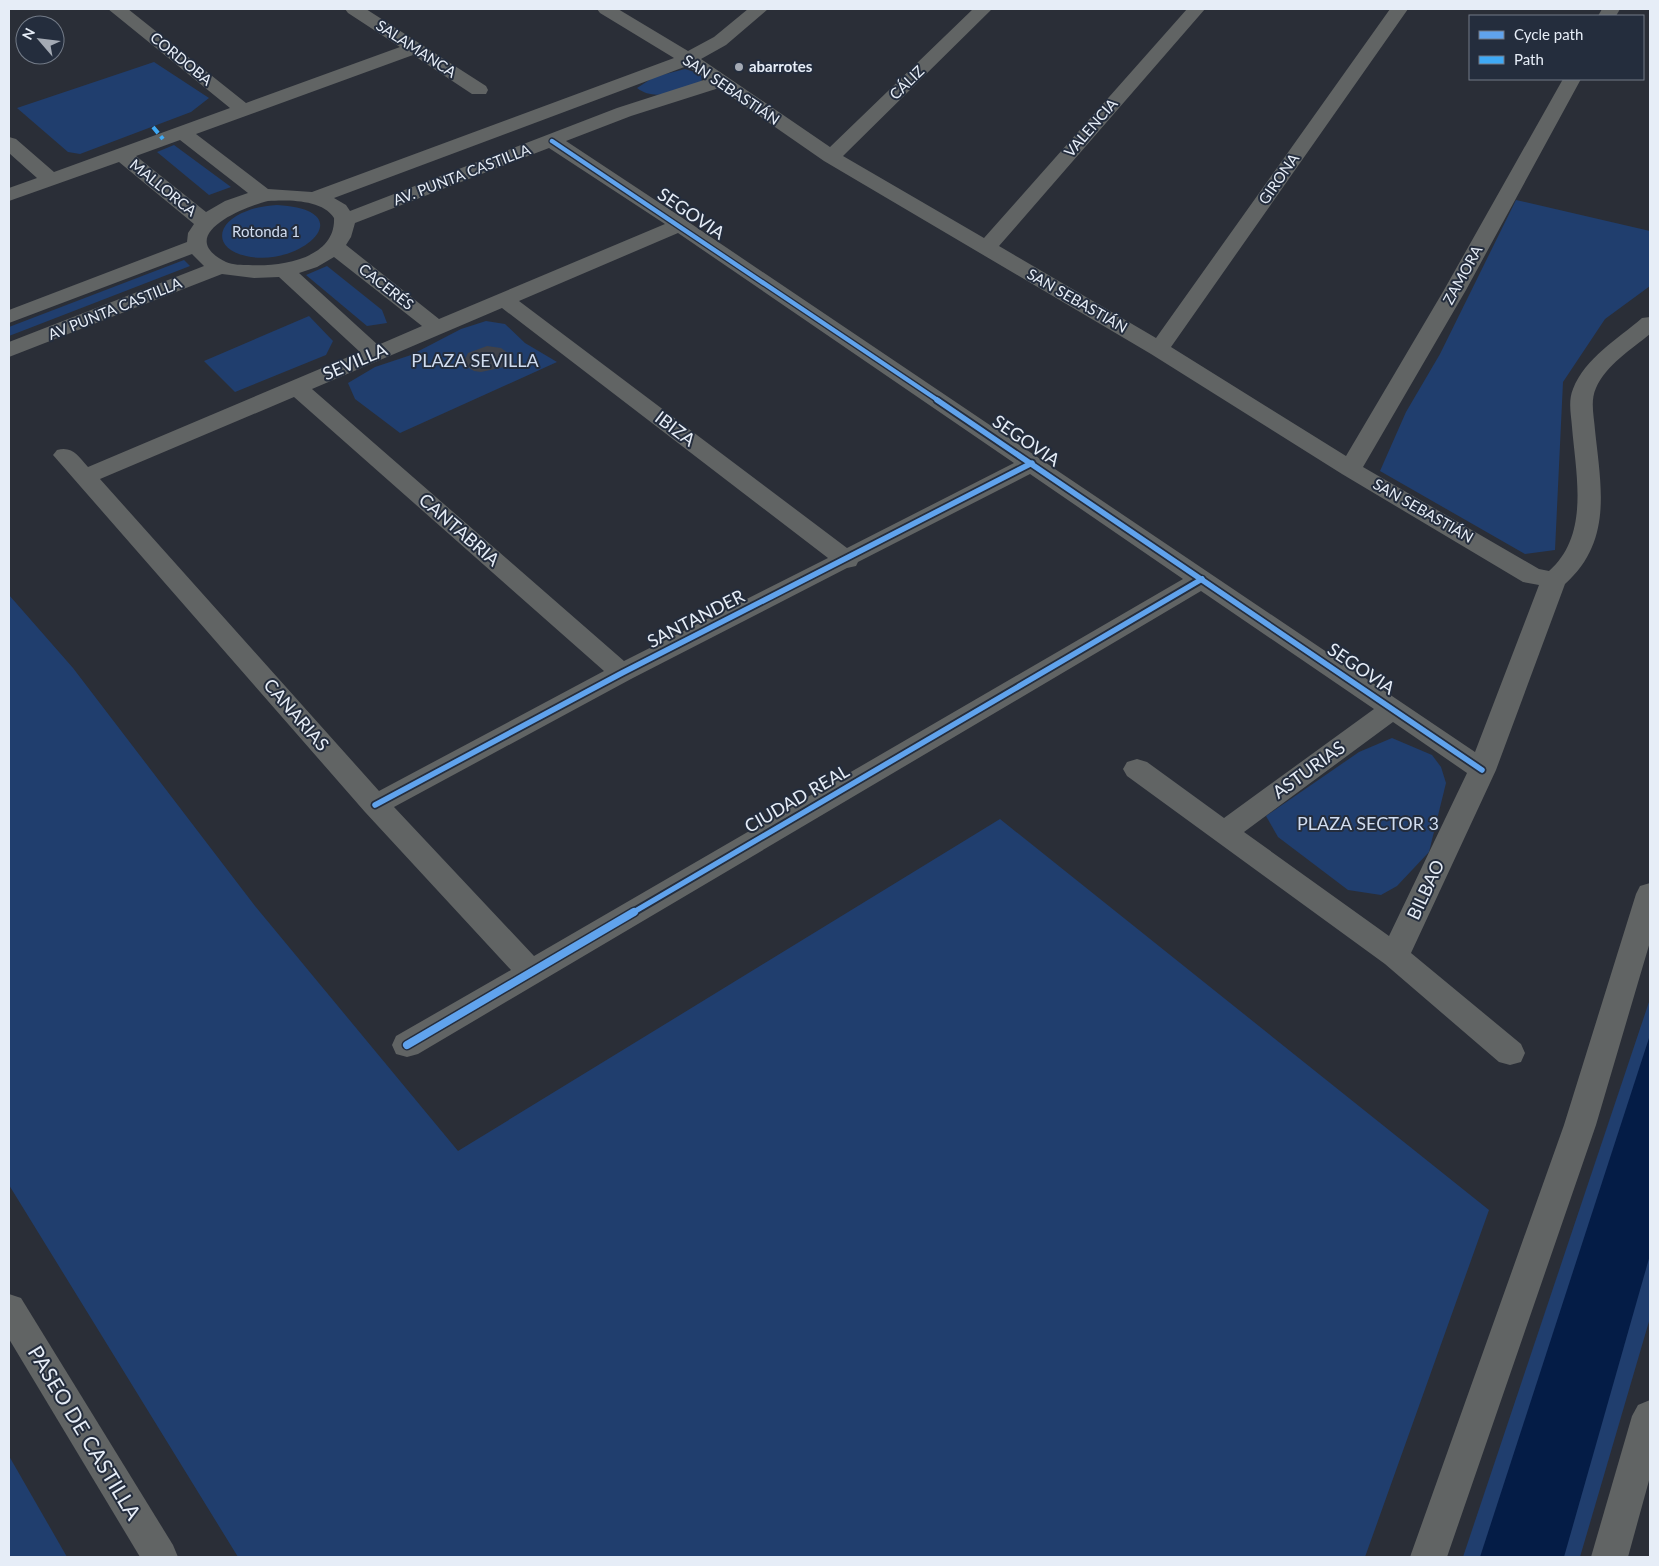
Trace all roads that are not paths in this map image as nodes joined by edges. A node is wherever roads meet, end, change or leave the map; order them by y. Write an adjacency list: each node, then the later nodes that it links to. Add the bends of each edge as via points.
1 (117, 9): 14 (street, CORDOBA)
2 (354, 9): 8 (street, SALAMANCA)
3 (606, 9): 9 (street, SAN SEBASTIÁN)
4 (759, 9): 9 (street, via 720,41)
5 (983, 9): 20 (street, CÁLIZ)
6 (1196, 9): 30 (street, VALENCIA)
7 (1399, 9): 37 (street, GIRONA)
8 (415, 48): 12 (street, SALAMANCA); 14 (street)
9 (688, 59): 11 (street, SAN SEBASTIÁN); 13 (street)
10 (1571, 80): 43 (street, ZAMORA, via 1455,290)
11 (721, 81): 15 (street, AV. PUNTA CASTILLA); 20 (street, SAN SEBASTIÁN)
12 (479, 90)
13 (598, 92): 15 (street); 24 (street)
14 (244, 110): 16 (street)
15 (624, 112): 17 (street, AV. PUNTA CASTILLA)
16 (182, 132): 19 (street); 23 (street)
17 (552, 141): 25 (street, AV. PUNTA CASTILLA); 27 (street, SEGOVIA)
18 (9, 143): 21 (street)
19 (122, 154): 21 (street); 26 (street, MALLORCA)
20 (831, 157): 30 (street, SAN SEBASTIÁN)
21 (51, 180): 22 (street)
22 (9, 195)
23 (264, 196): 24 (street, via 291,194); 26 (street, via 229,206)
24 (315, 198): 25 (street, via 330,204)
25 (345, 220): 29 (street, via 346,231)
26 (205, 222): 28 (street, via 198,233)
27 (680, 224): 33 (street, SEVILLA); 42 (street, SEGOVIA)
28 (197, 245): 31 (street, via 201,253); 34 (street, AV PUNTA CASTILLA)
29 (335, 247): 32 (street, via 308,264); 36 (street, CACERÉS)
30 (986, 248): 37 (street, SAN SEBASTIÁN)
31 (220, 267): 32 (street, via 248,273); 38 (street, AV PUNTA CASTILLA)
32 (282, 269): 39 (street)
33 (504, 299): 36 (street, SEVILLA); 45 (street, IBIZA)
34 (9, 317)
35 (1650, 322): 47 (street, via 1600,367 1585,388 1582,402 1591,496 1586,530 1580,554)
36 (436, 327): 39 (street, SEVILLA)
37 (1159, 349): 43 (street, SAN SEBASTIÁN)
38 (9, 350)
39 (374, 353): 40 (street, SEVILLA)
40 (296, 387): 44 (street, SEVILLA); 48 (street, CANTABRIA)
41 (65, 455): 44 (street, CANARIAS)
42 (1032, 463): 45 (street, SANTANDER); 46 (street, SEGOVIA)
43 (1350, 468): 47 (street, SAN SEBASTIÁN, via 1532,576)
44 (85, 477): 52 (street, CANARIAS)
45 (847, 560): 48 (street, SANTANDER)
46 (1202, 579): 49 (street, SEGOVIA); 56 (street, CIUDAD REAL)
47 (1554, 580): 51 (street, BILBAO)
48 (622, 673): 52 (street, SANTANDER)
49 (1393, 709): 51 (street, SEGOVIA); 53 (street, ASTURIAS)
50 (1137, 769): 53 (street)
51 (1482, 770): 55 (street, BILBAO)
52 (375, 805): 56 (street, CANARIAS)
53 (1225, 831): 55 (street)
54 (1650, 894): 62 (street, via 1580,1126)
55 (1395, 956): 58 (street)
56 (531, 972): 57 (street, CIUDAD REAL)
57 (407, 1045)
58 (1510, 1053)
59 (9, 1310): 61 (street, PASEO DE CASTILLA)
60 (1650, 1416): 63 (street)
61 (160, 1557)
62 (1428, 1557)
63 (1609, 1557)

